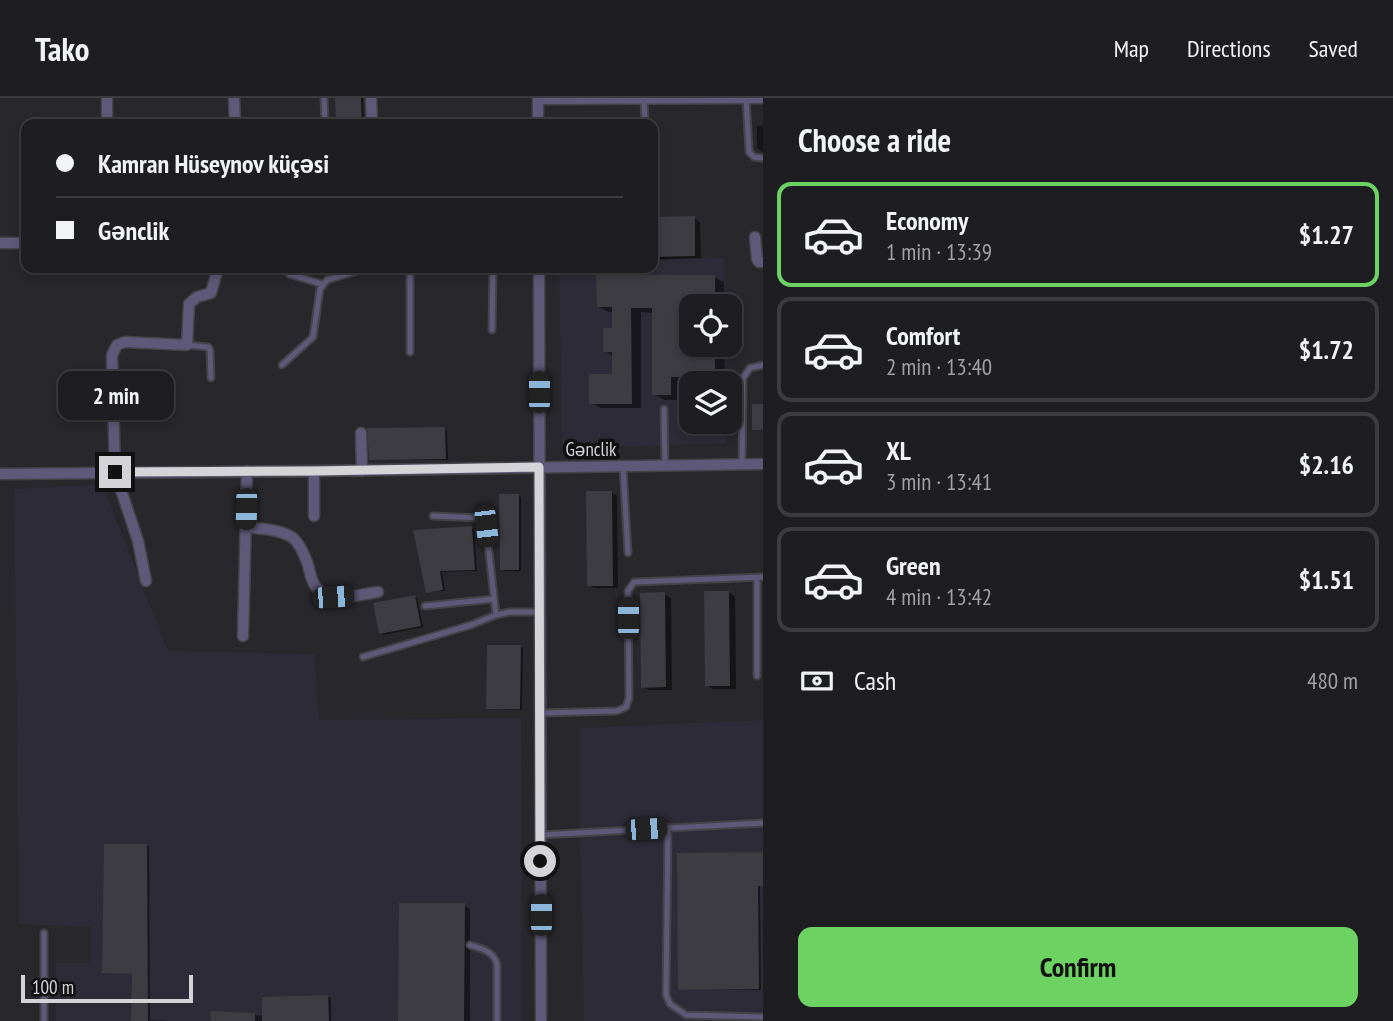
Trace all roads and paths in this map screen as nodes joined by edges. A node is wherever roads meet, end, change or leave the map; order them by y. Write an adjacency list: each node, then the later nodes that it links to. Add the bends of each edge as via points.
1 (107, 98): 9 (street)
2 (234, 98): 10 (street)
3 (324, 98): 11 (lane)
4 (371, 98): 12 (street)
5 (746, 98): 6 (street); 8 (street); 15 (lane, via 749,152 754,158)
6 (763, 98)
7 (538, 99): 8 (street); 13 (street)
8 (644, 99): 14 (lane)
9 (107, 119)
10 (235, 119)
11 (325, 119)
12 (372, 119)
13 (538, 119)
14 (645, 119)
15 (763, 158)
16 (755, 237): 19 (street, via 757,259)
17 (0, 243): 18 (street)
18 (21, 243)
19 (763, 262)
20 (217, 273): 28 (street, via 211,293 189,304)
21 (350, 273): 26 (lane)
22 (410, 273): 29 (lane)
23 (493, 273): 27 (lane)
24 (539, 273): 38 (street)
25 (289, 274): 26 (lane)
26 (322, 284): 30 (lane, via 313,337)
27 (492, 330)
28 (187, 345): 32 (lane, via 208,347); 43 (street, via 125,342 113,349)
29 (410, 352)
30 (282, 365)
31 (763, 365): 35 (lane, via 750,368 743,378)
32 (211, 378)
33 (664, 409): 37 (lane)
34 (361, 433): 42 (street)
35 (742, 464): 36 (street, Gənclik); 37 (street, Gənclik)
36 (763, 464)
37 (665, 466): 39 (street, Gənclik)
38 (539, 467): 39 (street, Gənclik); 42 (street, Gənclik); 54 (street)
39 (623, 467): 48 (lane)
40 (247, 471): 41 (street, Gənclik); 43 (street, Gənclik); 47 (street)
41 (314, 471): 42 (street, Gənclik); 45 (street)
42 (362, 471)
43 (115, 472): 44 (street, Gənclik); 50 (street)
44 (0, 474)
45 (314, 516)
46 (433, 516): 52 (lane, via 483,518)
47 (246, 527): 51 (street, via 293,538 317,590 325,595); 56 (street)
48 (628, 553)
49 (760, 577): 58 (lane); 59 (lane, via 634,582 628,591 626,707)
50 (146, 580)
51 (378, 592)
52 (494, 599): 53 (lane); 55 (lane)
53 (425, 606)
54 (541, 611): 55 (lane); 59 (street)
55 (496, 615): 57 (lane)
56 (243, 636)
57 (363, 657)
58 (757, 676)
59 (540, 713): 62 (street)
60 (763, 823): 61 (lane)
61 (668, 827): 62 (lane); 65 (lane, via 666,995 670,1004 686,1015)
62 (540, 835): 68 (street)
63 (44, 933): 66 (lane)
64 (470, 945): 67 (lane, via 495,957)
65 (763, 1017)
66 (44, 1021)
67 (497, 1021)
68 (541, 1021)

